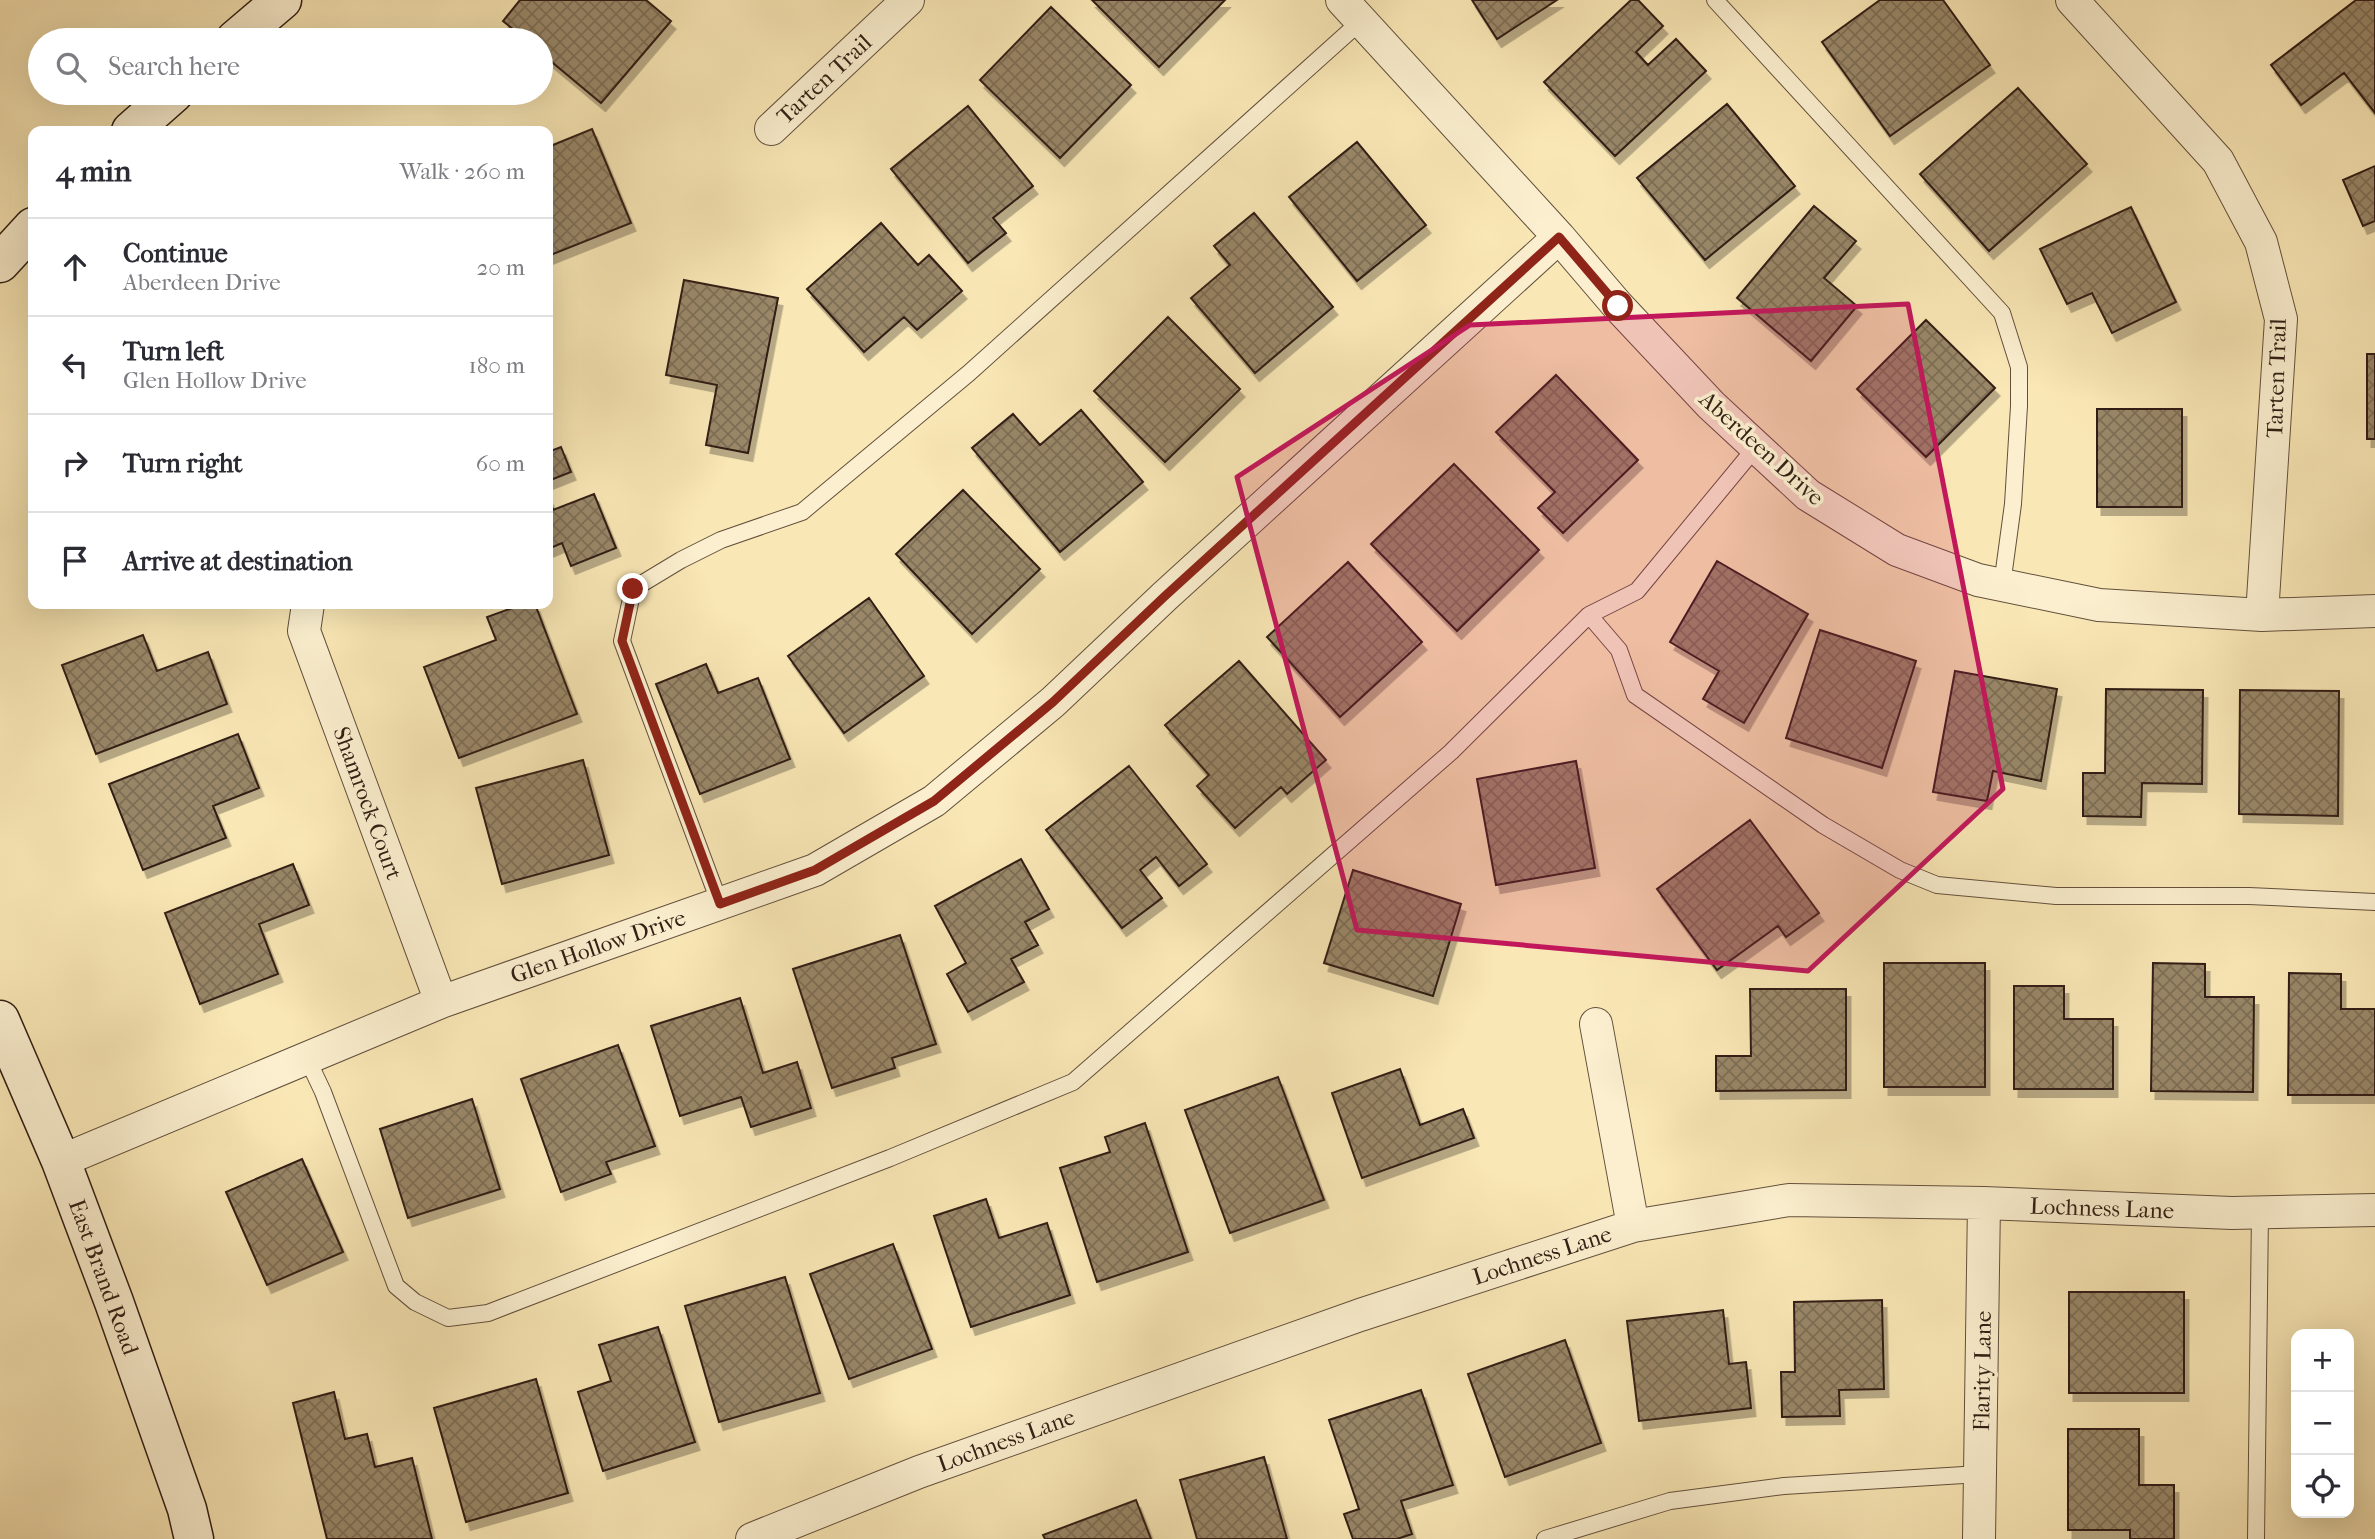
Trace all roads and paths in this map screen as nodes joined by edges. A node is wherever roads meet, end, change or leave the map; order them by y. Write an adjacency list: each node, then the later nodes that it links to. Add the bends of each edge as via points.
1 (282, 0): 6 (main road)
2 (908, 0): 9 (street, Tarten Trail)
3 (1715, 0): 14 (lane, via 2002,313 2019,367 2019,406)
4 (2072, 0): 18 (street, Tarten Trail, via 2218,161 2261,242 2281,319)
5 (1351, 7): 11 (street, Aberdeen Drive); 20 (lane, via 969,373 802,513 721,540 633,589 622,641)
6 (249, 28)
7 (160, 105): 8 (main road)
8 (137, 126)
9 (771, 129)
10 (28, 232): 12 (main road)
11 (1559, 237): 13 (street, Aberdeen Drive, via 1618,306); 20 (street, Glen Hollow Drive, via 1053,702 934,801 815,870)
12 (0, 263)
13 (1756, 447): 14 (street, Aberdeen Drive, via 1808,495 1897,550); 17 (lane, via 1637,591)
14 (2002, 585): 18 (street, Aberdeen Drive, via 2099,605)
15 (307, 609): 21 (street, Shamrock Court, via 304,631)
16 (2375, 611): 18 (street, Aberdeen Drive)
17 (1588, 615): 19 (lane, via 1619,650 1634,695 1823,825 1900,870 1937,885 2056,896 2249,896); 24 (lane, via 1451,752 1073,1083 488,1313 448,1318 415,1302 396,1286)
18 (2263, 615)
19 (2375, 902)
20 (720, 904): 21 (street, Glen Hollow Drive)
21 (441, 1002): 24 (street, Glen Hollow Drive)
22 (0, 1020): 25 (main road, East Brand Road)
23 (1596, 1024): 29 (street)
24 (307, 1058): 25 (street, Glen Hollow Drive)
25 (61, 1161): 31 (main road, East Brand Road)
26 (1984, 1203): 28 (street, Lochness Lane); 29 (street, Lochness Lane, via 1789,1200); 30 (street, Flarity Lane)
27 (2375, 1210): 28 (street, Lochness Lane)
28 (2260, 1212): 35 (lane)
29 (1633, 1226): 32 (street, Lochness Lane, via 1360,1315 971,1453)
30 (1980, 1474): 33 (lane, via 1784,1486 1670,1501); 34 (street, Flarity Lane)
31 (194, 1539)
32 (752, 1539)
33 (1545, 1539)
34 (1979, 1539)
35 (2256, 1539)

